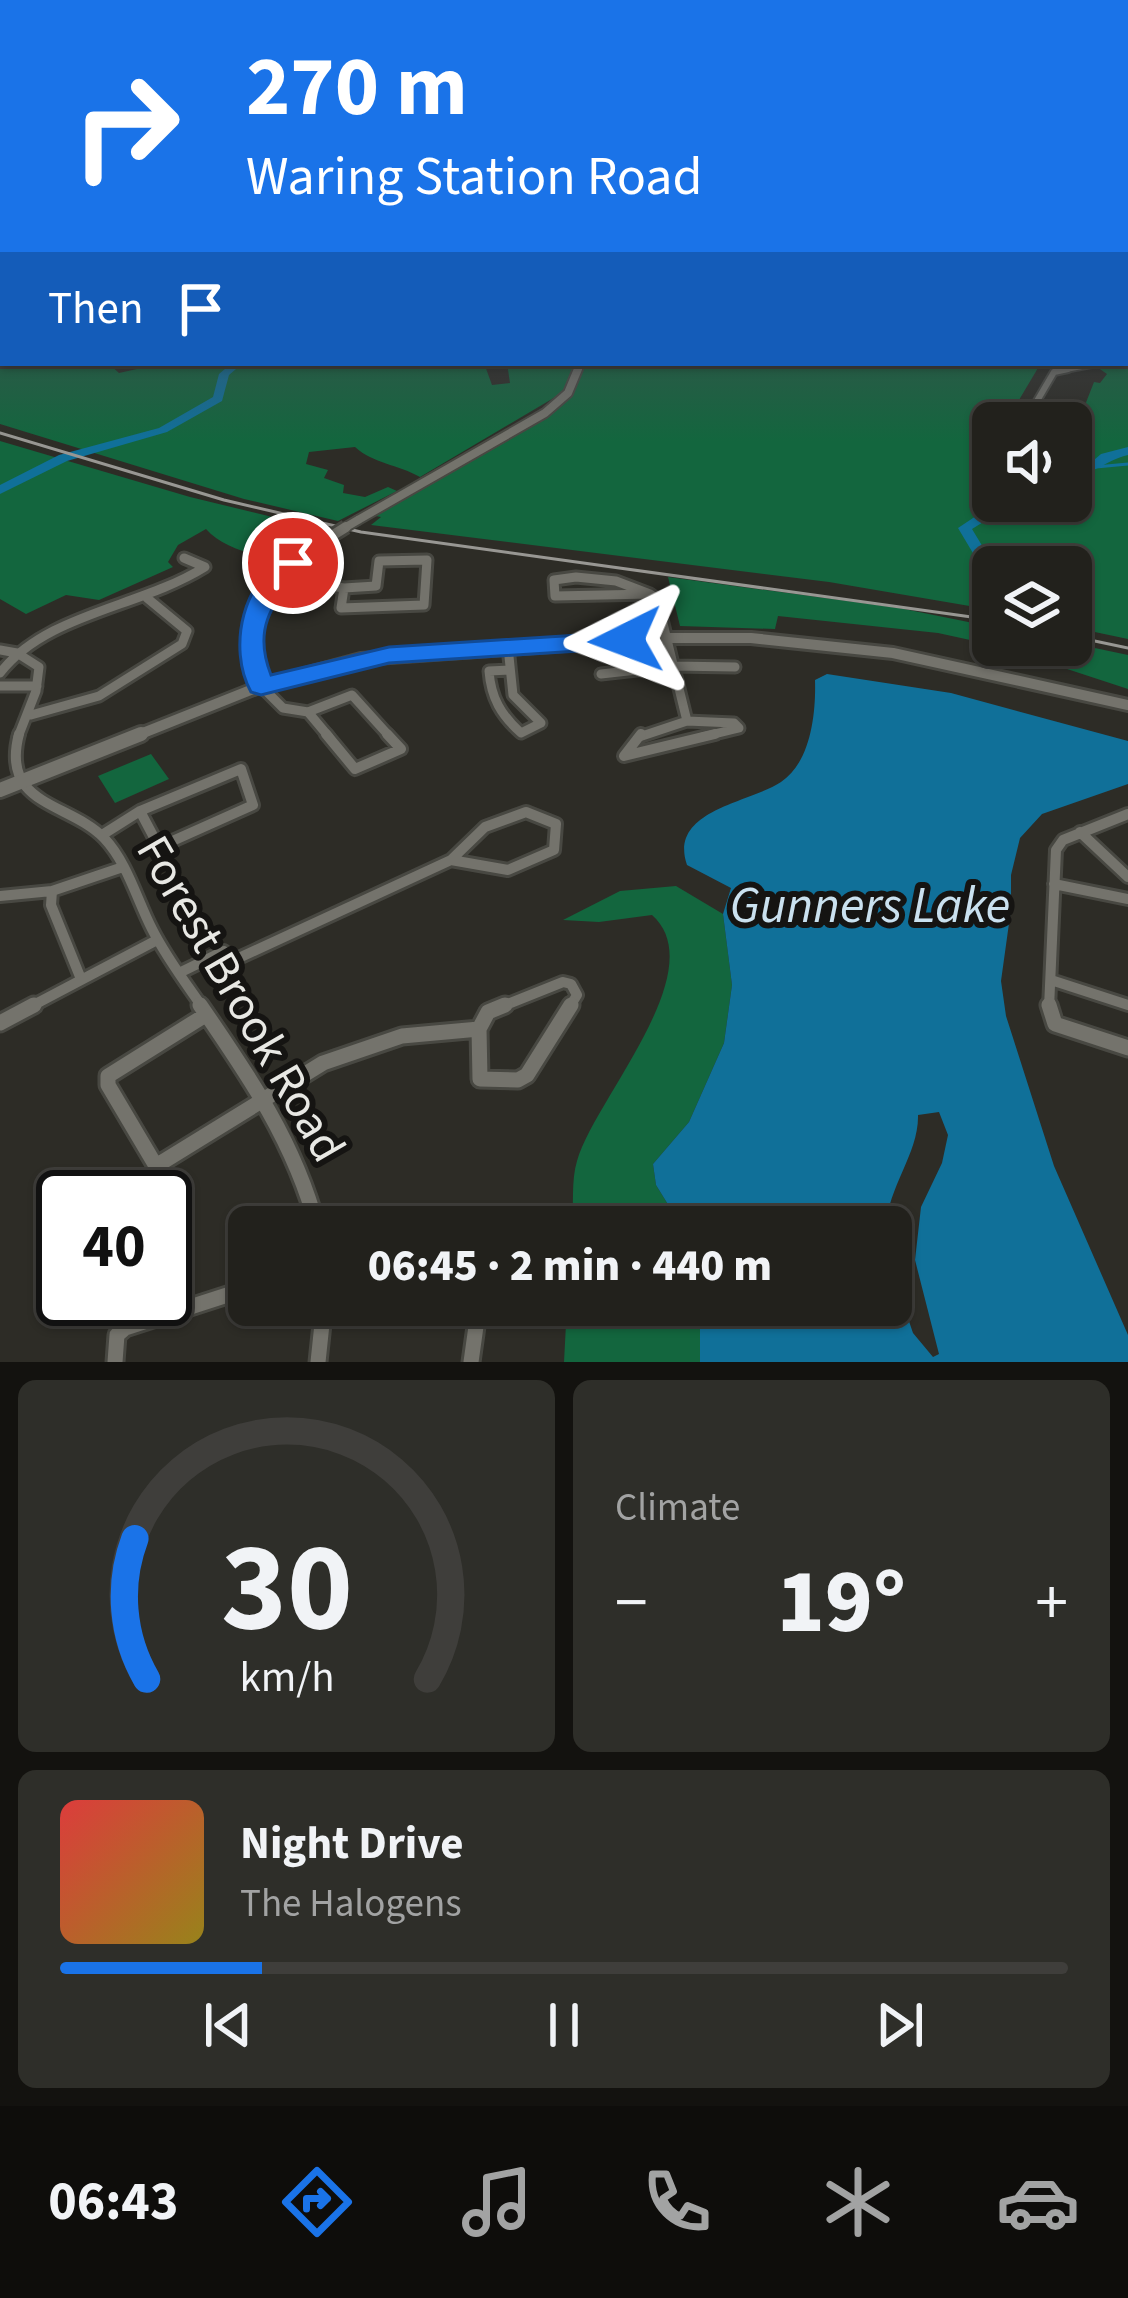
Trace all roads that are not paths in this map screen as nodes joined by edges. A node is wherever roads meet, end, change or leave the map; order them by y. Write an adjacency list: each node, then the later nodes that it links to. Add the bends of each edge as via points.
1 (580, 366): 5 (street, bridge, via 568,393 545,413 330,537)
2 (1084, 366): 3 (street, via 1054,371)
3 (1037, 400)
4 (184, 559): 8 (street, via 205,567)
5 (277, 578): 6 (street); 20 (street, via 250,636)
6 (344, 588): 6 (street, via 341,608 424,605 427,560 379,561 376,586)
7 (650, 594): 7 (street, via 555,596 554,580 628,584); 9 (street, via 663,610)
8 (147, 598): 12 (street, via 52,630); 23 (street, via 188,631 182,644 99,696)
9 (666, 638): 10 (street); 13 (street); 21 (street, via 892,653)
10 (508, 647): 15 (street); 20 (street, via 362,659)
11 (0, 650): 12 (street)
12 (17, 652): 16 (street); 19 (street, via 39,667)
13 (673, 666): 14 (street); 17 (street); 24 (street)
14 (735, 667)
15 (511, 670): 15 (street, via 513,695 541,723 521,733 490,693 489,671)
16 (0, 673)
17 (601, 674)
18 (0, 686): 19 (street)
19 (38, 686): 23 (street)
20 (261, 686): 22 (street, via 280,711); 25 (street)
21 (1128, 705)
22 (308, 712): 22 (street, via 352,694 401,749 355,770)
23 (31, 715): 25 (street, via 17,750)
24 (687, 721): 24 (street, via 739,728 624,756 643,732)
25 (24, 780): 26 (street); 30 (street, Forest Brook Road, via 53,812)
26 (0, 790)
27 (140, 812): 27 (street, via 241,770 253,805 159,848); 30 (street)
28 (1128, 814): 29 (street)
29 (1080, 832): 33 (street); 34 (street, via 1056,850)
30 (102, 835): 32 (street, Forest Brook Road)
31 (451, 860): 31 (street, via 518,867 554,850 556,824 516,812 478,829); 39 (street, via 230,962 224,951)
32 (119, 868): 35 (street); 38 (street, Forest Brook Road)
33 (1128, 877)
34 (1054, 884): 37 (street); 41 (street)
35 (52, 891): 36 (street); 40 (street)
36 (0, 896)
37 (1128, 899)
38 (158, 940): 39 (street, Forest Brook Road); 40 (street)
39 (179, 973): 43 (street, Forest Brook Road)
40 (81, 979): 44 (street)
41 (1051, 980): 42 (street); 46 (street, via 1055,1024)
42 (1128, 1005)
43 (204, 1016): 47 (street, Forest Brook Road); 47 (street, via 108,1076 149,1158 156,1166 167,1162)
44 (0, 1023)
45 (479, 1029): 45 (street, via 480,1079 518,1080 576,989 563,982 488,1012); 47 (street, via 362,1047)
46 (1128, 1048)
47 (263, 1101): 48 (street, Forest Brook Road, via 283,1129)
48 (313, 1206)
49 (228, 1295): 52 (street, via 125,1328 116,1335)
50 (322, 1326): 53 (street)
51 (476, 1326): 54 (street)
52 (115, 1362)
53 (318, 1362)
54 (471, 1362)

